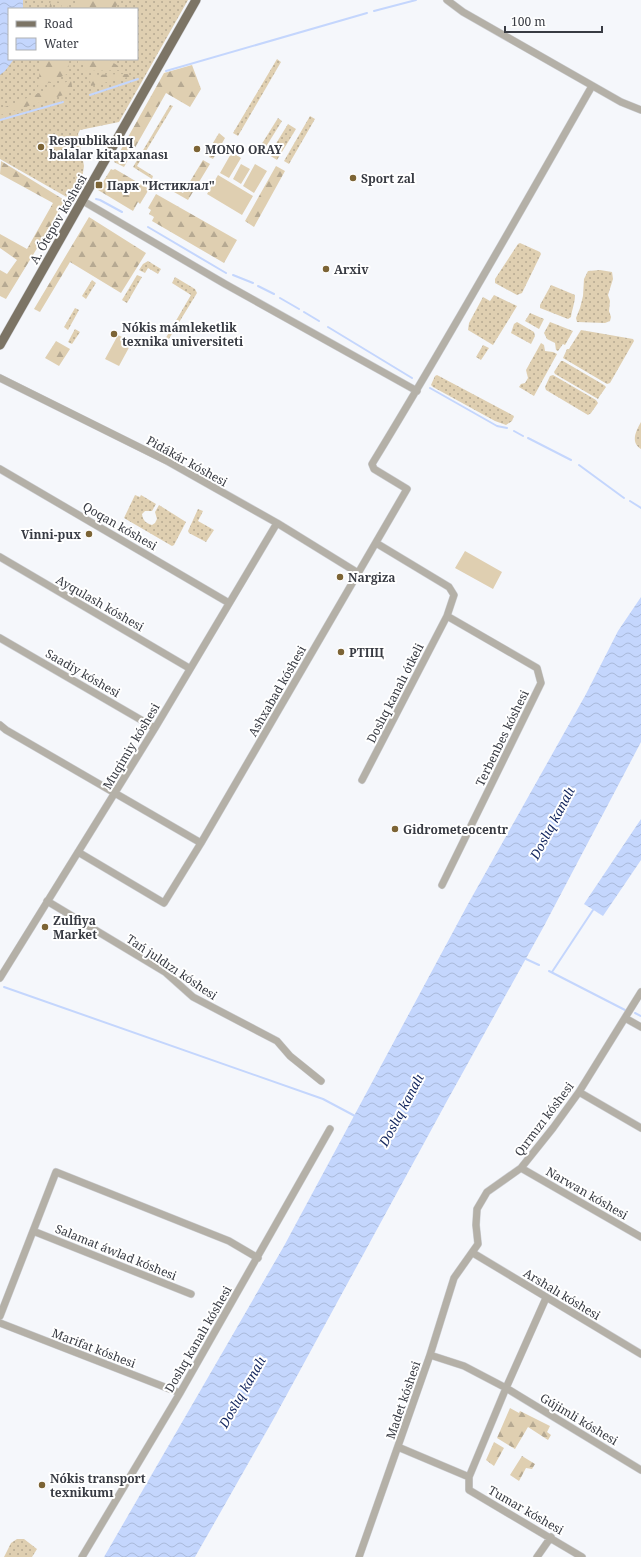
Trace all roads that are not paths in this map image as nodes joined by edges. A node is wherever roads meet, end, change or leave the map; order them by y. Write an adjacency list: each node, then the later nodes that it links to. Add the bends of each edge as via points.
1 (196, 0): 5 (main road, A. Ótepov kóshesi)
2 (447, 0): 3 (street, via 463,12)
3 (592, 86): 4 (street); 8 (street)
4 (641, 110)
5 (83, 201): 6 (main road, A. Ótepov kóshesi); 8 (street)
6 (0, 346)
7 (0, 378): 10 (street, Pidákár kóshesi, via 167,461)
8 (417, 391): 11 (street, Ashxabad kóshesi, via 372,464 374,469 407,489)
9 (0, 469): 14 (street, Qoqan kóshesi)
10 (277, 523): 13 (street, Pidákár kóshesi); 14 (street, Muqimiy kóshesi)
11 (376, 543): 13 (street, Ashxabad kóshesi); 15 (street, via 449,587 454,595)
12 (0, 557): 17 (street, Ayqulash kóshesi)
13 (358, 573): 22 (street, Ashxabad kóshesi)
14 (229, 603): 17 (street, Muqimiy kóshesi)
15 (447, 616): 20 (street, Doslıq kanalı ótkeli); 24 (street, Terbenbes kóshesi, via 537,668 542,684)
16 (0, 638): 19 (street, Saadiy kóshesi)
17 (189, 668): 19 (street, Muqimiy kóshesi)
18 (0, 725): 21 (street)
19 (155, 728): 21 (street, Muqimiy kóshesi)
20 (362, 780)
21 (114, 794): 22 (street); 23 (street, Muqimiy kóshesi)
22 (201, 843): 23 (street, Ashxabad kóshesi, via 164,903)
23 (78, 852): 25 (street, Muqimiy kóshesi)
24 (442, 884)
25 (47, 901): 26 (street, Muqimiy kóshesi); 30 (street, Tań juldızı kóshesi, via 165,972 193,997 277,1042 290,1056)
26 (0, 978)
27 (641, 992): 28 (street, Qırmızı kóshesi)
28 (625, 1018): 29 (street); 31 (street, Qırmızı kóshesi)
29 (641, 1027)
30 (321, 1080)
31 (579, 1092): 32 (street); 34 (street, Qırmızı kóshesi)
32 (641, 1128)
33 (330, 1129): 38 (street, Doslıq kanalı kóshesi)
34 (522, 1168): 36 (street, Narwan kóshesi); 37 (street, Qırmızı kóshesi, via 487,1192 477,1209 478,1244)
35 (34, 1231): 38 (street, via 56,1172 228,1241); 39 (street, Salamat áwlad kóshesi); 41 (street)
36 (641, 1237)
37 (472, 1253): 40 (street, Arshalı kóshesi); 44 (street, Madet kóshesi, via 454,1278)
38 (258, 1258): 46 (street, Doslıq kanalı kóshesi)
39 (191, 1294)
40 (546, 1298): 43 (street, Arshalı kóshesi); 45 (street)
41 (0, 1316)
42 (0, 1323): 46 (street, Marifat kóshesi)
43 (641, 1354)
44 (430, 1355): 45 (street, Gújimli kóshesi, via 464,1366); 47 (street, Madet kóshesi)
45 (506, 1388): 48 (street, Gújimli kóshesi); 49 (street)
46 (180, 1393): 51 (street, Doslıq kanalı kóshesi)
47 (398, 1447): 49 (street); 52 (street, Madet kóshesi)
48 (641, 1470)
49 (469, 1477): 50 (street, Tumar kóshesi, via 469,1490)
50 (551, 1537): 53 (street); 54 (street, Tumar kóshesi)
51 (82, 1557)
52 (359, 1557)
53 (537, 1557)
54 (582, 1557)

